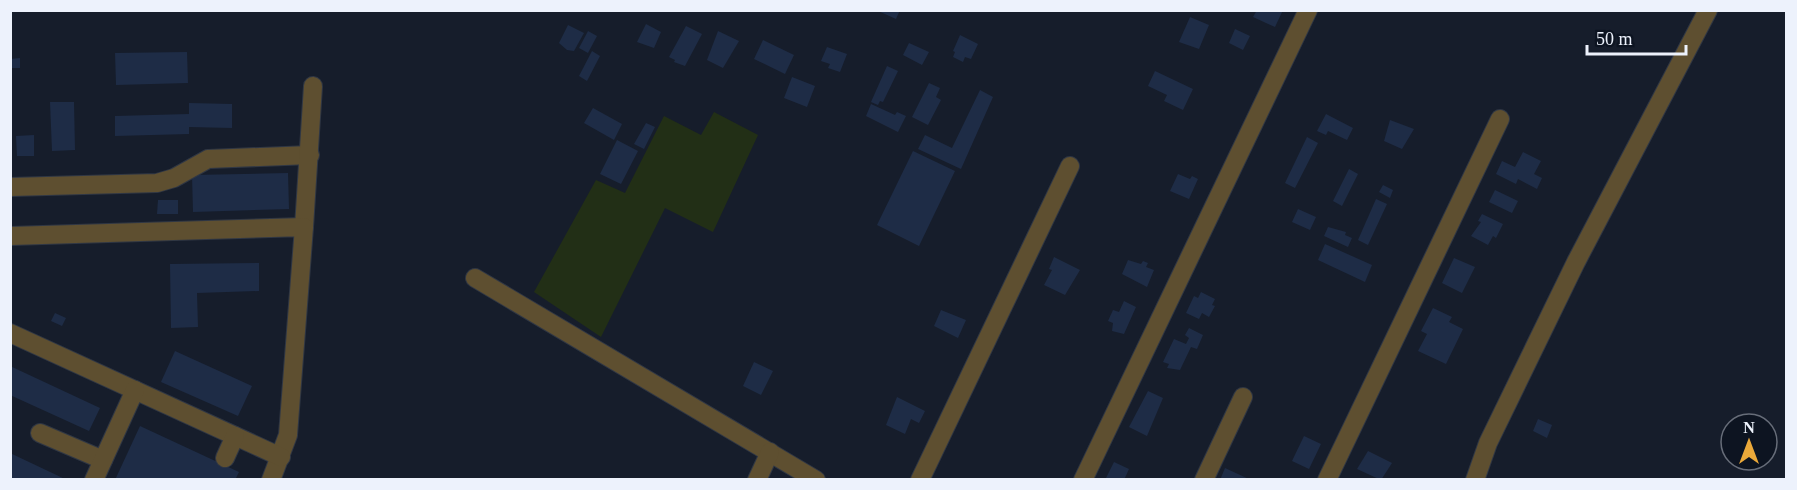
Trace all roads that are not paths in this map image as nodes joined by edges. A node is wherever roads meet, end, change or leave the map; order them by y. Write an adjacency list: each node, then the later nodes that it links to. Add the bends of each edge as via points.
1 (1308, 10): 25 (street)
2 (1708, 10): 28 (street, via 1581,252 1488,443)
3 (313, 86): 5 (street)
4 (1500, 120): 27 (street)
5 (310, 155): 7 (street, via 208,159 157,183); 8 (street)
6 (1070, 166): 24 (street)
7 (10, 187)
8 (304, 226): 9 (street); 17 (street, via 288,435)
9 (10, 236)
10 (475, 278): 16 (street)
11 (10, 333): 12 (street)
12 (135, 390): 15 (street); 19 (street)
13 (1243, 397): 26 (street)
14 (40, 432): 19 (street)
15 (235, 436): 17 (street); 18 (street)
16 (770, 452): 22 (street); 23 (street)
17 (281, 457): 21 (street)
18 (225, 458)
19 (103, 460): 20 (street)
20 (94, 480)
21 (271, 480)
22 (757, 480)
23 (816, 480)
24 (920, 480)
25 (1083, 480)
26 (1204, 480)
27 (1327, 480)
28 (1475, 480)

